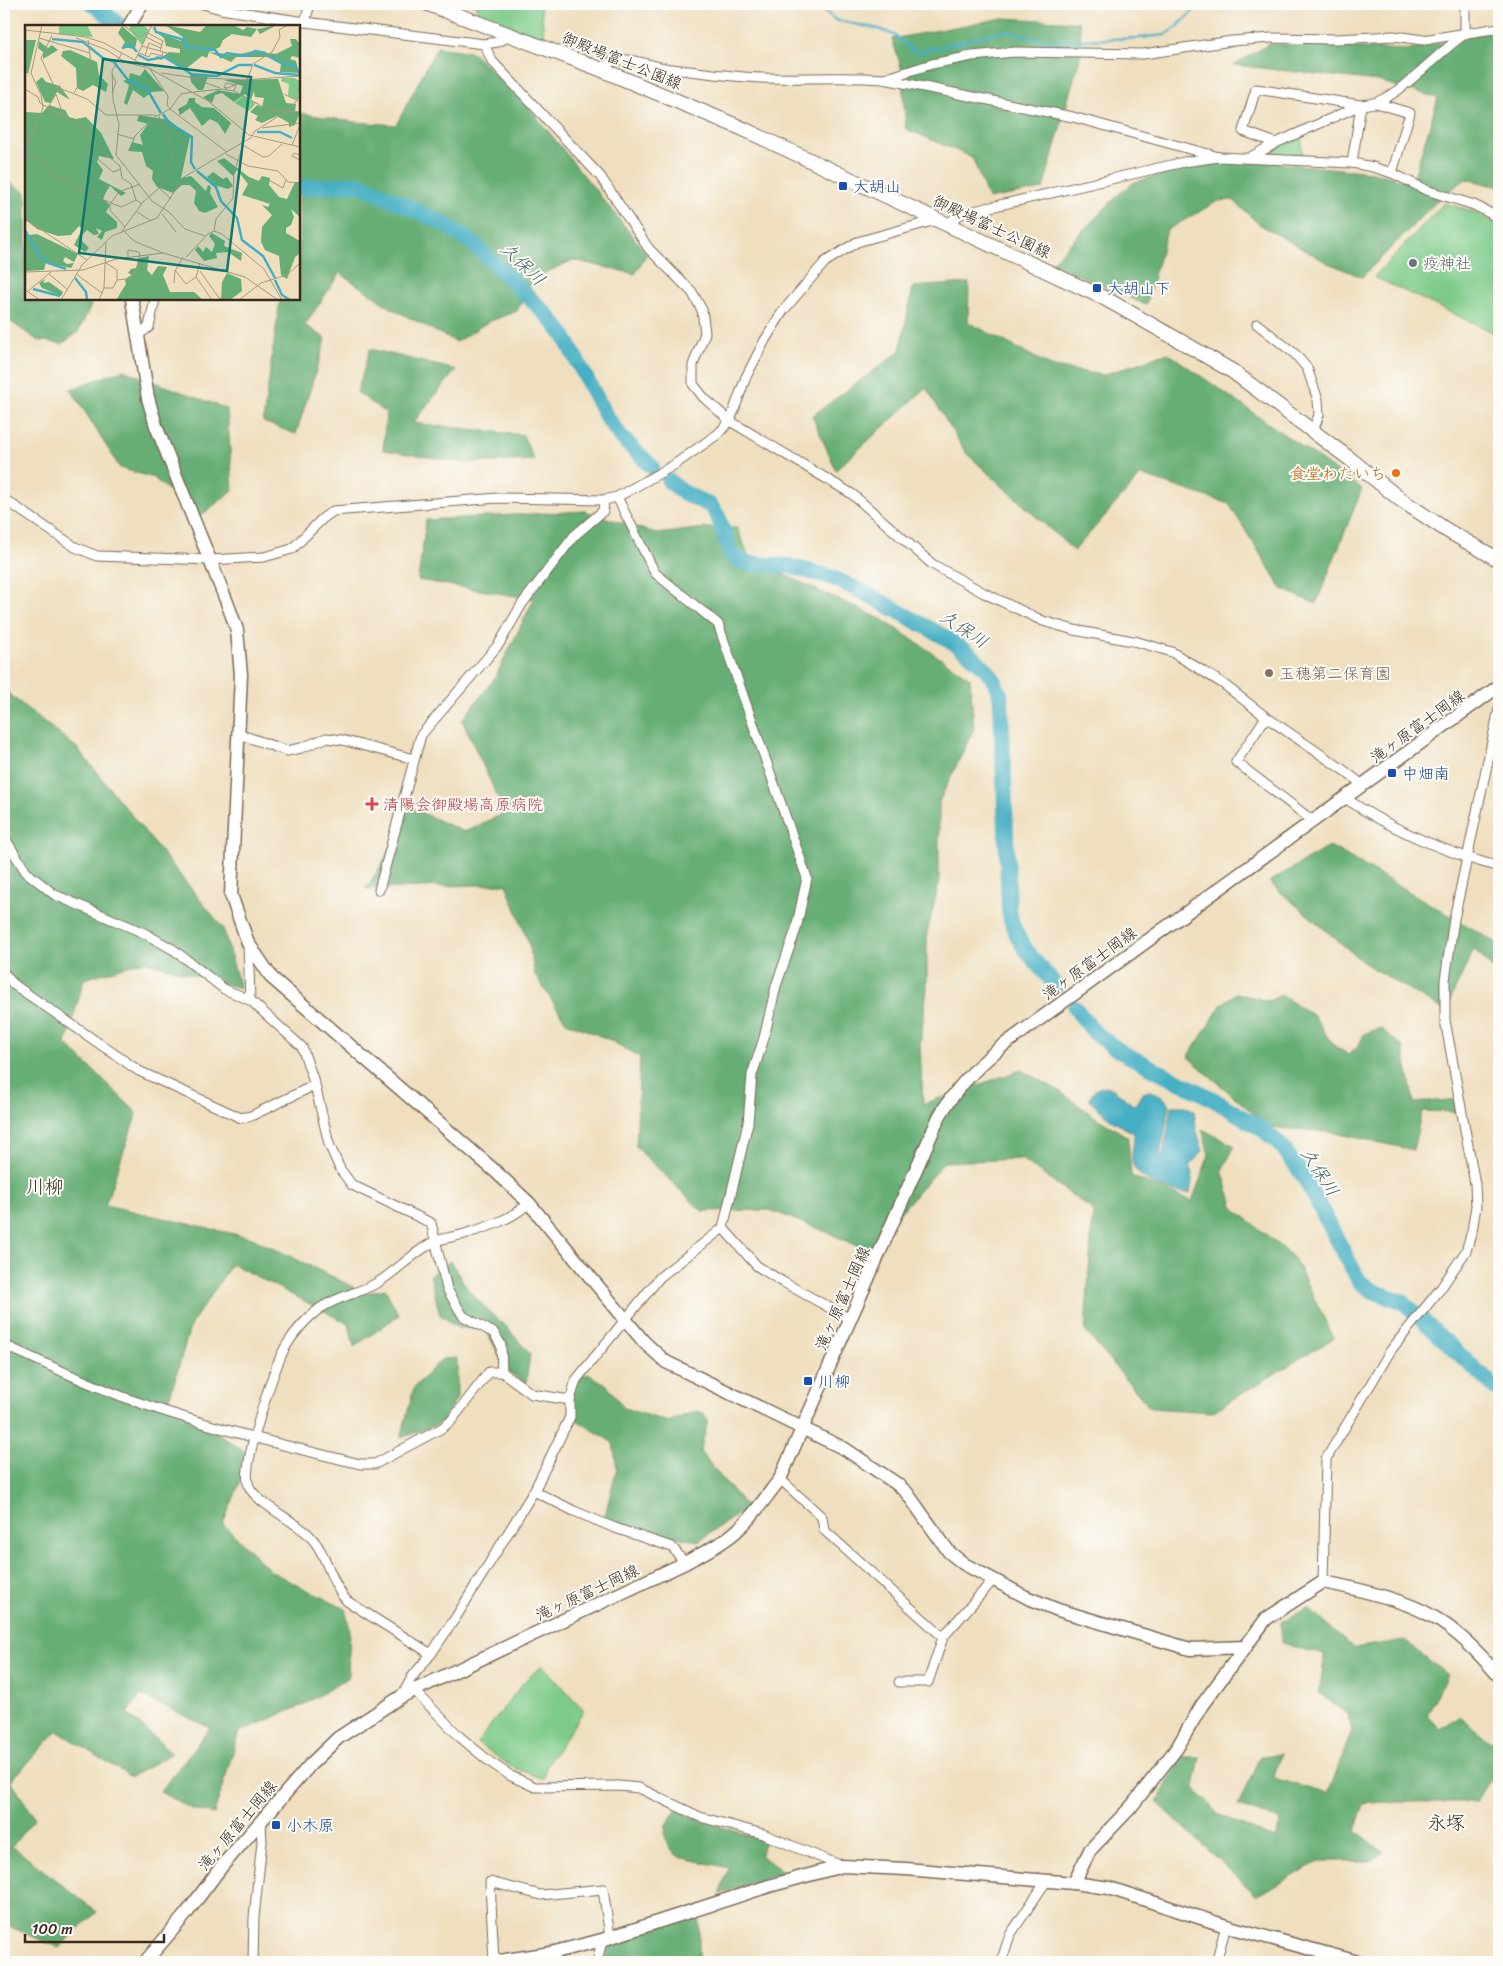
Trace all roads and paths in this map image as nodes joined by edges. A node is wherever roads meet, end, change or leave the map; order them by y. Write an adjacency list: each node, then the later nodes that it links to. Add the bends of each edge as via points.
1 (142, 4): 7 (street)
2 (203, 4): 6 (street)
3 (310, 4): 6 (street)
4 (428, 4): 10 (main road, 御殿場富士公園線)
5 (1465, 4): 9 (street)
6 (305, 22): 11 (street)
7 (131, 25)
8 (1499, 28): 9 (street)
9 (1465, 34): 13 (street, via 1423,40 1394,36 1270,38 1144,54 1015,52 932,64); 14 (street, via 1402,87)
10 (512, 35): 11 (street); 12 (main road, 御殿場富士公園線)
11 (484, 44): 27 (street, via 492,61 600,176 649,249 692,292 702,310 705,333 693,365 693,384)
12 (600, 69): 13 (street, via 605,64 625,59 666,69 760,78); 22 (main road, 御殿場富士公園線, via 731,123)
13 (884, 79): 17 (street, via 1073,117)
14 (1376, 102): 15 (street); 20 (street, via 1410,113)
15 (1361, 105): 16 (street); 16 (street, via 1256,89 1242,131); 19 (street)
16 (1276, 143): 18 (street)
17 (1219, 157): 18 (street); 22 (street, via 1184,162 961,214)
18 (1248, 158): 19 (street)
19 (1352, 163): 20 (street)
20 (1392, 173): 21 (street)
21 (1499, 218)
22 (941, 222): 27 (street, via 857,242 825,262 783,311 746,377); 28 (main road, 御殿場富士公園線, via 1104,298 1166,332 1232,371)
23 (132, 300): 26 (street)
24 (154, 300): 26 (street, via 149,327)
25 (1257, 324): 28 (street, via 1295,354 1307,368 1318,400 1319,415)
26 (138, 334): 32 (street, via 156,426)
27 (730, 421): 29 (street, via 718,434 674,464); 36 (street, via 852,494 918,553 954,577 1043,622 1172,652 1222,683)
28 (1313, 431): 33 (main road, 御殿場富士公園線, via 1409,505)
29 (617, 497): 31 (street); 51 (street, via 655,573 718,624 807,878 796,929 776,986 752,1076 748,1123)
30 (4, 499): 32 (street, via 76,547 97,556)
31 (604, 500): 32 (street, via 498,498 333,511 292,549 264,558); 38 (street, via 603,511 574,536 522,604 499,644 420,735)
32 (210, 560): 37 (street, via 237,630 242,675)
33 (1499, 560)
34 (1499, 686): 39 (street, 滝ヶ原富士岡線)
35 (1499, 710): 43 (street)
36 (1266, 717): 39 (street); 41 (street, via 1236,762)
37 (239, 734): 38 (street, via 287,751 326,738); 46 (street, via 231,895)
38 (414, 759): 45 (street)
39 (1363, 785): 40 (street, 滝ヶ原富士岡線)
40 (1346, 798): 41 (street, 滝ヶ原富士岡線); 43 (street, via 1412,836)
41 (1313, 822): 54 (street, 滝ヶ原富士岡線, via 976,1067 939,1117)
42 (4, 837): 48 (street, via 26,872 55,894 144,933 174,950 224,989)
43 (1466, 858): 44 (street); 64 (street, via 1445,980 1445,1020 1475,1184 1472,1232 1466,1250 1426,1309 1391,1350 1326,1458)
44 (1499, 867)
45 (380, 890)
46 (248, 943): 48 (street); 50 (street, via 272,978)
47 (4, 973): 49 (street, via 14,984 139,1071 241,1118)
48 (250, 1000): 49 (street, via 302,1047)
49 (315, 1085): 52 (street, via 329,1144 352,1185 431,1223)
50 (529, 1203): 52 (street, via 518,1213 481,1230); 53 (street)
51 (723, 1228): 53 (street, via 660,1277); 54 (street, via 757,1266)
52 (435, 1241): 56 (street, via 447,1289 463,1316 494,1333 501,1345); 59 (street, via 378,1282 320,1309 306,1322 286,1346 270,1384)
53 (624, 1319): 57 (street, via 576,1380); 58 (street, via 666,1362)
54 (850, 1319): 58 (street, 滝ヶ原富士岡線)
55 (4, 1344): 59 (street, via 140,1403)
56 (502, 1372): 57 (street, via 532,1394); 59 (street, via 489,1372 442,1428 375,1464 360,1464)
57 (570, 1400): 61 (street, via 570,1416)
58 (801, 1428): 60 (street, 滝ヶ原富士岡線); 63 (street, via 845,1449 897,1484 919,1508 949,1552 964,1564)
59 (254, 1438): 67 (street, via 248,1484 259,1499 310,1536 325,1558 338,1592 347,1601)
60 (780, 1479): 62 (street, 滝ヶ原富士岡線, via 740,1527 723,1542); 65 (street, via 821,1516 824,1530)
61 (534, 1491): 62 (street, via 588,1517 672,1547); 67 (street)
62 (685, 1563): 70 (street, 滝ヶ原富士岡線)
63 (994, 1579): 65 (street); 66 (street, via 1058,1610 1190,1649)
64 (1323, 1582): 66 (street, via 1266,1619); 68 (street, via 1430,1615 1473,1647)
65 (943, 1637): 69 (street, via 928,1682)
66 (1246, 1647): 75 (street, via 1202,1705 1177,1748 1131,1807 1090,1850)
67 (431, 1654): 71 (street, via 412,1677)
68 (1499, 1676)
69 (899, 1682)
70 (415, 1691): 71 (street, 滝ヶ原富士岡線); 73 (street, via 490,1762 536,1787 639,1788 700,1817 763,1834)
71 (402, 1696): 72 (street, 滝ヶ原富士岡線, via 338,1738)
72 (261, 1821): 78 (street, 滝ヶ原富士岡線); 79 (street)
73 (842, 1866): 74 (street); 77 (street)
74 (1047, 1880): 75 (street); 82 (street, via 1010,1934)
75 (1074, 1883): 76 (street, via 1109,1888)
76 (1226, 1926): 83 (street); 84 (street)
77 (606, 1938): 80 (street, via 551,1953); 80 (street, via 603,1889 540,1895 490,1882); 81 (street)
78 (145, 1962)
79 (253, 1962)
80 (494, 1962)
81 (597, 1962)
82 (1001, 1962)
83 (1216, 1962)
84 (1358, 1962)

